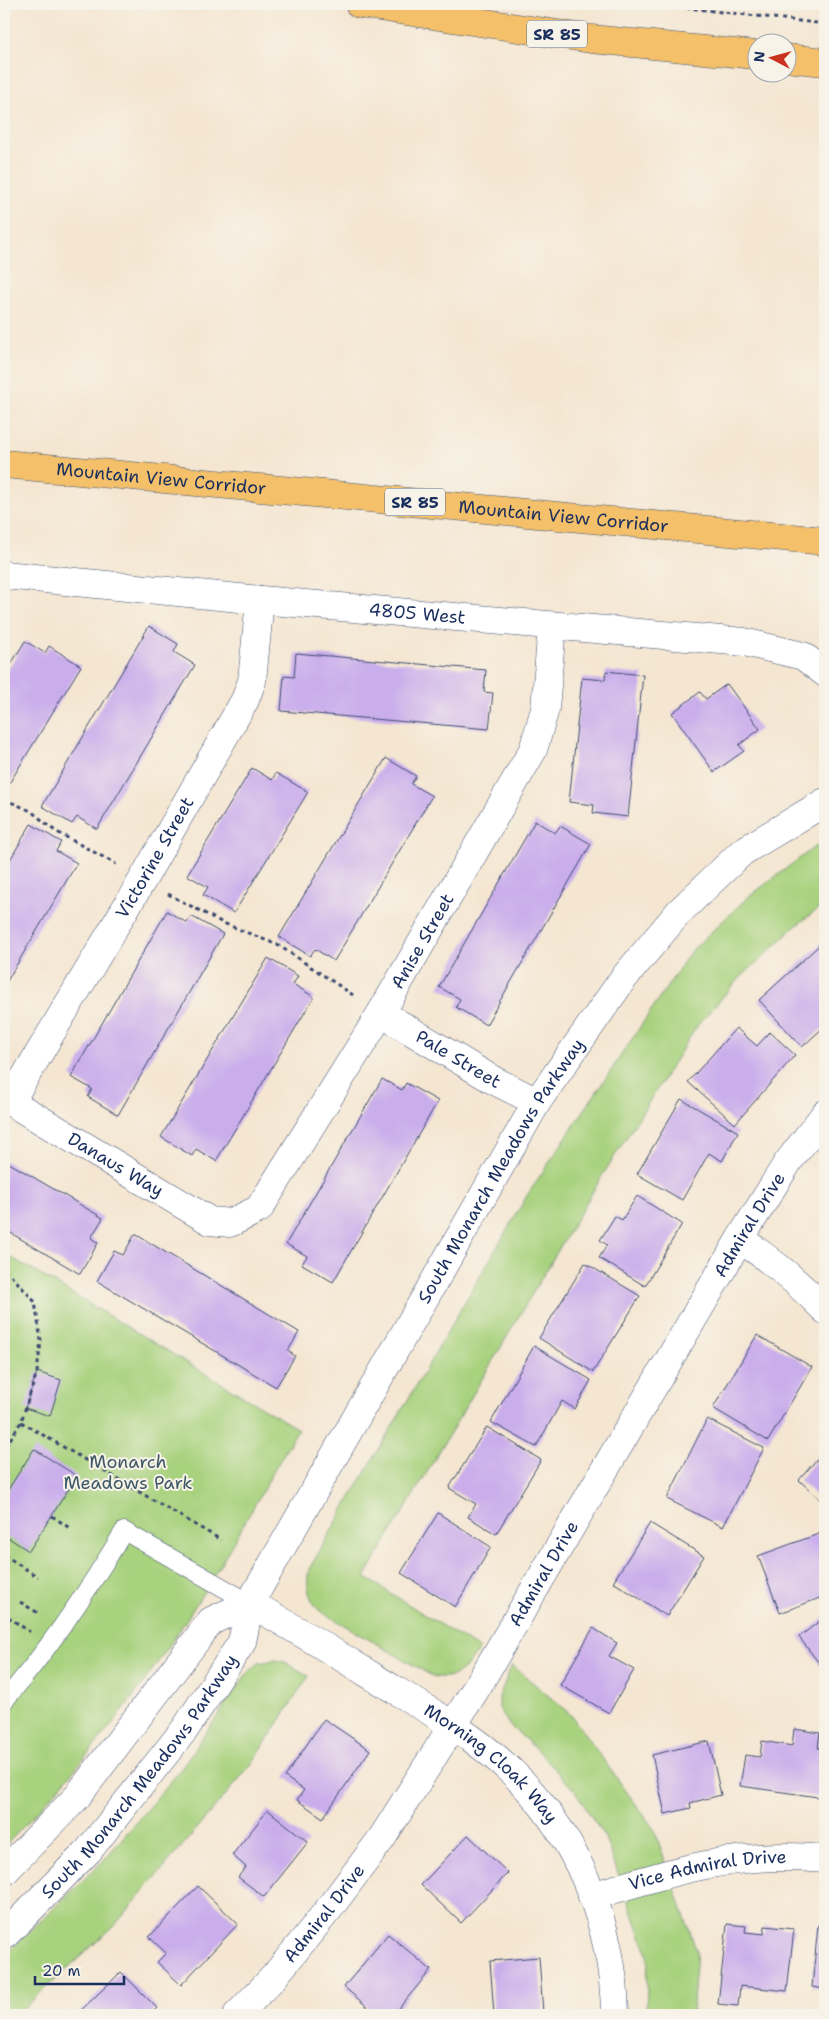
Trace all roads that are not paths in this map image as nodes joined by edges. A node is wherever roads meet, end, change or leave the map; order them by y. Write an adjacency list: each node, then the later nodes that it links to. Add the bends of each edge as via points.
1 (359, 4): 2 (highway, SR 85, via 591,39)
2 (746, 54)
3 (796, 59): 4 (highway)
4 (825, 62)
5 (4, 464): 6 (highway, Mountain View Corridor / SR 85)
6 (825, 541)
7 (4, 575): 8 (street, 4805 West)
8 (260, 600): 9 (street, 4805 West); 13 (street, Victorine Street, via 252,681 245,700 143,879)
9 (552, 626): 10 (street, 4805 West, via 744,642 803,656); 12 (street, Anise Street, via 545,709 533,750)
10 (825, 673)
11 (825, 802): 14 (street, South Monarch Meadows Parkway, via 742,852 679,912 623,978)
12 (381, 1013): 14 (street, Pale Street, via 493,1080); 16 (street, Anise Street, via 259,1209)
13 (7, 1100): 16 (street, Danaus Way, via 210,1221)
14 (537, 1102): 19 (street, South Monarch Meadows Parkway)
15 (825, 1114): 17 (street, Admiral Drive, via 788,1162)
16 (230, 1223)
17 (740, 1239): 18 (street, via 771,1259); 21 (street, Admiral Drive)
18 (825, 1310)
19 (250, 1602): 20 (lane, via 124,1531 80,1604); 21 (street, Morning Cloak Way); 23 (street, South Monarch Meadows Parkway, via 210,1621 76,1798); 25 (street, South Monarch Meadows Parkway, via 242,1642 185,1729 88,1851)
20 (4, 1701)
21 (453, 1725): 24 (street, Morning Cloak Way, via 510,1770 534,1794 578,1864); 26 (street, Admiral Drive, via 370,1854 272,1978)
22 (825, 1859): 24 (street, Vice Admiral Drive, via 757,1857 714,1863 661,1874)
23 (4, 1872)
24 (592, 1896): 27 (street, Morning Cloak Way, via 607,1942)
25 (4, 1936)
26 (237, 2015)
27 (614, 2015)

